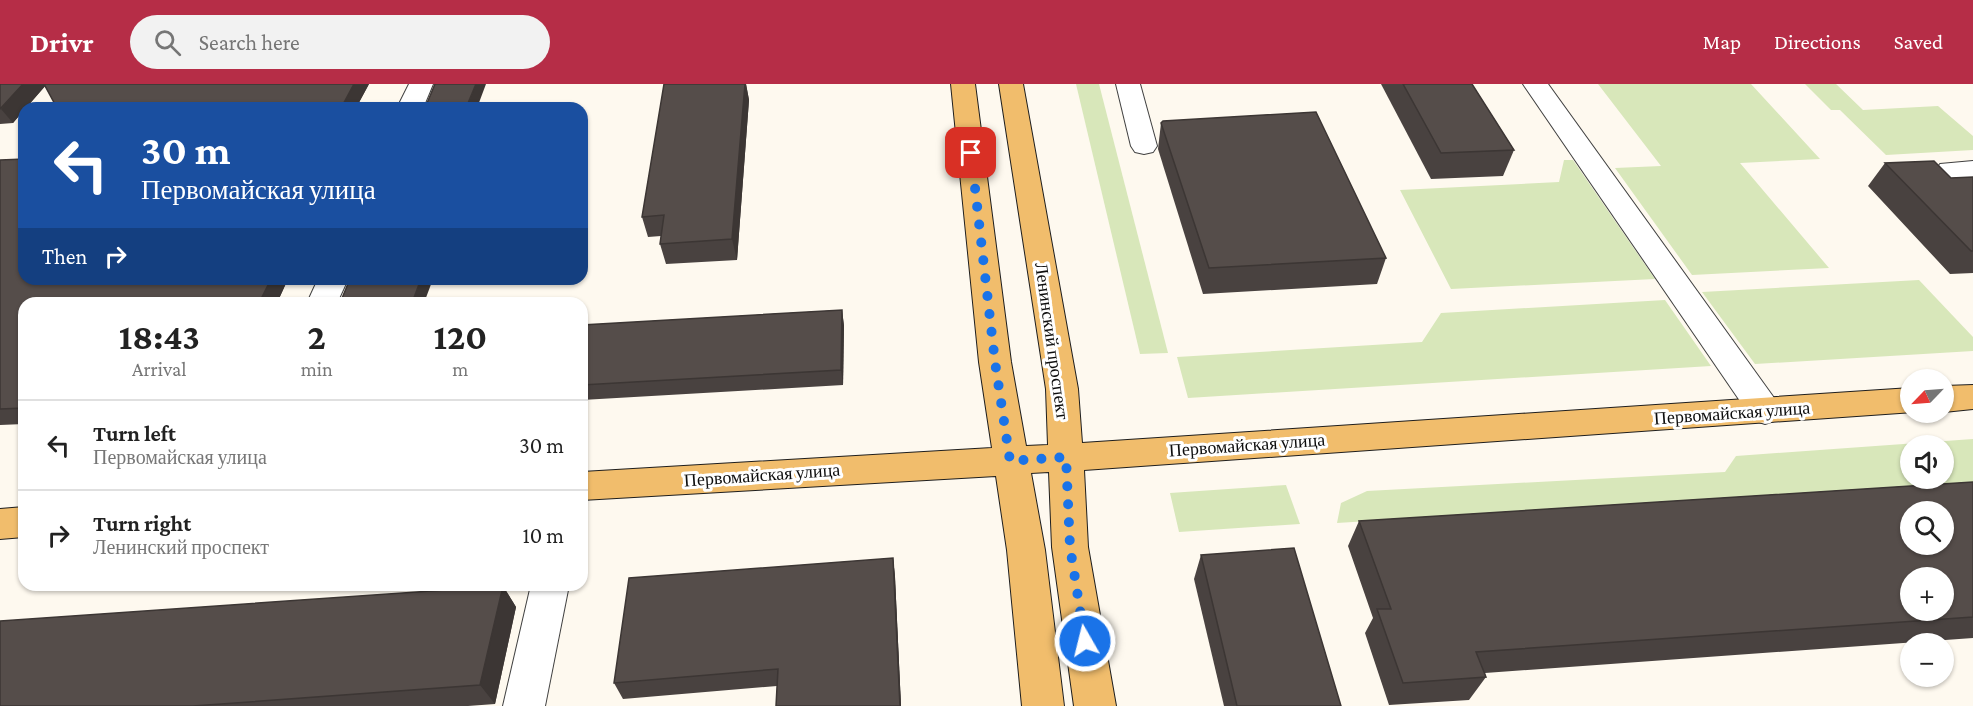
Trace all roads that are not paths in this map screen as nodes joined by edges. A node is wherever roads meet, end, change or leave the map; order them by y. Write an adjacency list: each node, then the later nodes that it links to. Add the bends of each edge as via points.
1 (421, 84): 6 (lane)
2 (963, 84): 13 (main road)
3 (1011, 84): 12 (main road, Ленинский проспект, via 1062,389)
4 (1128, 84): 7 (lane)
5 (1535, 84): 11 (lane)
6 (413, 102)
7 (1144, 146)
8 (1973, 397): 9 (main road)
9 (1954, 398)
10 (1900, 402): 11 (main road, Первомайская улица)
11 (1765, 411): 12 (main road, Первомайская улица)
12 (1066, 457): 13 (main road, Первомайская улица); 20 (main road, Ленинский проспект, via 1070,547)
13 (1010, 461): 14 (main road, Первомайская улица); 19 (main road, via 1026,550)
14 (588, 486)
15 (18, 522): 16 (main road)
16 (0, 524)
17 (549, 591): 18 (lane)
18 (524, 706)
19 (1043, 706)
20 (1095, 706)

